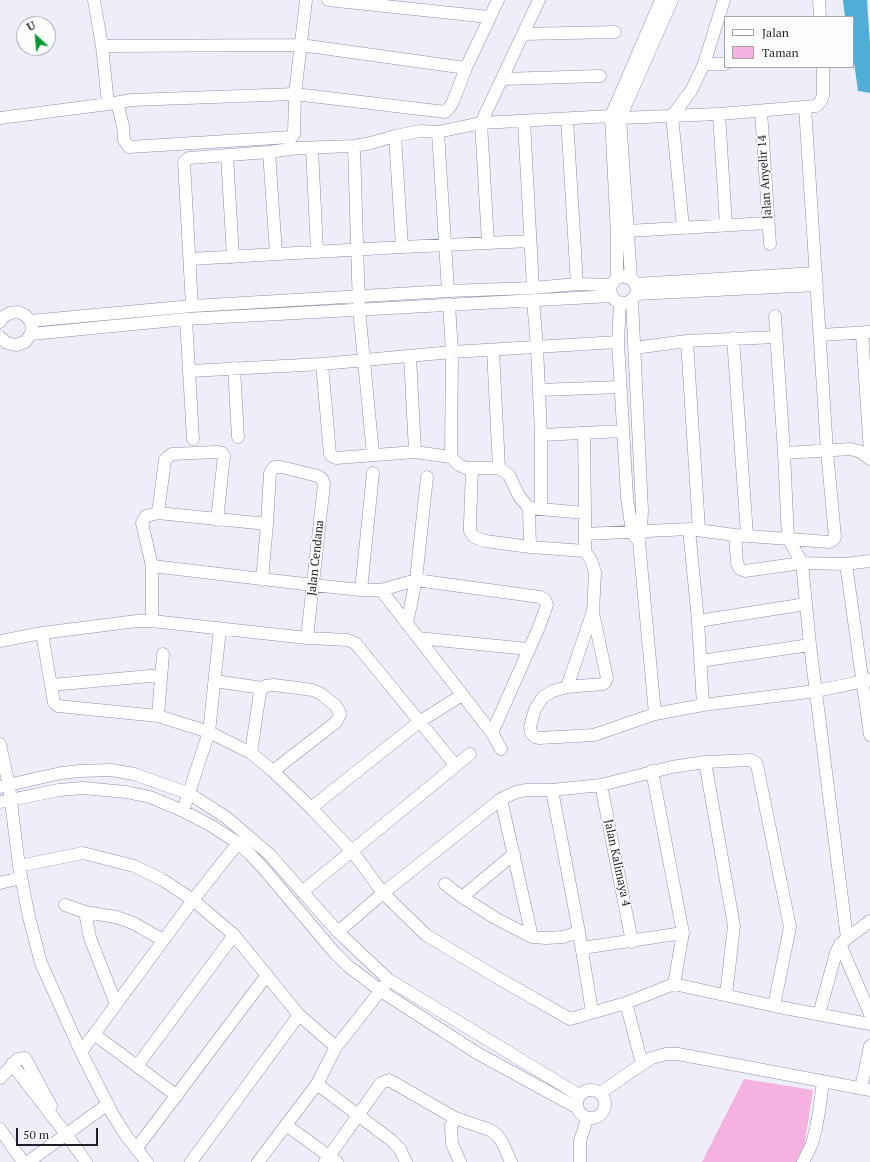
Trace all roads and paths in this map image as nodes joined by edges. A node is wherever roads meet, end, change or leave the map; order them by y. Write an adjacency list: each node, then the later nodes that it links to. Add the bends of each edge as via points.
1 (94, 0): 16 (street)
2 (306, 0): 15 (street)
3 (328, 0): 11 (street)
4 (498, 0): 11 (street)
5 (539, 0): 14 (street)
6 (661, 0): 29 (street)
7 (672, 0): 29 (street)
8 (724, 0): 12 (street)
9 (819, 0): 10 (street)
10 (820, 16)
11 (490, 17): 19 (street)
12 (722, 24): 17 (street)
13 (615, 32): 14 (street)
14 (523, 34): 22 (street)
15 (301, 45): 16 (street); 19 (street); 23 (street)
16 (102, 46): 24 (street)
17 (704, 64): 18 (street); 28 (street, via 691,91)
18 (724, 64)
19 (466, 68): 23 (street, via 452,104 446,112)
20 (822, 68): 25 (street, via 821,102 816,106)
21 (600, 76): 22 (street)
22 (502, 79): 33 (street)
23 (295, 94): 24 (street, via 132,100); 24 (street, via 294,136 290,138 129,147 124,140 124,126)
24 (112, 103): 30 (street)
25 (805, 107): 26 (street); 54 (street)
26 (760, 111): 27 (street); 40 (street, Jalan Anyelir 14)
27 (719, 114): 28 (street); 41 (street)
28 (672, 116): 29 (street); 42 (street)
29 (615, 117): 31 (street); 43 (street); 58 (street)
30 (0, 118)
31 (567, 119): 32 (street); 55 (street)
32 (524, 121): 33 (street); 44 (street)
33 (481, 123): 34 (street); 45 (street)
34 (438, 132): 35 (street, via 420,131); 48 (street)
35 (395, 136): 36 (street); 47 (street)
36 (354, 146): 37 (street); 49 (street)
37 (312, 148): 38 (street); 50 (street)
38 (269, 152): 39 (street); 51 (street)
39 (227, 155): 52 (street); 53 (street, via 189,158 184,162)
40 (768, 222): 41 (street); 46 (street, Jalan Anyelir 14)
41 (726, 225): 42 (street)
42 (683, 228): 43 (street)
43 (627, 232): 57 (street)
44 (530, 241): 45 (street); 56 (street)
45 (488, 242): 48 (street)
46 (770, 244)
47 (402, 246): 48 (street); 49 (street)
48 (445, 246): 59 (street)
49 (358, 250): 50 (street); 60 (street)
50 (317, 251): 51 (street)
51 (276, 254): 52 (street)
52 (233, 257): 53 (street)
53 (190, 259): 63 (street)
54 (816, 279): 57 (street); 71 (street)
55 (576, 284): 56 (street); 58 (street)
56 (533, 288): 59 (street)
57 (634, 289): 58 (street, via 624,276); 58 (street, via 626,303); 78 (street)
58 (615, 290): 61 (street); 76 (street)
59 (448, 291): 60 (street)
60 (359, 296): 63 (street); 64 (street)
61 (533, 300): 62 (street); 77 (street)
62 (450, 304): 64 (street); 80 (street)
63 (192, 306): 67 (street)
64 (359, 309): 66 (street); 82 (street)
65 (774, 316): 73 (street)
66 (186, 319): 70 (street); 85 (street)
67 (30, 321): 68 (street, via 18,312 10,313); 70 (street)
68 (0, 322)
69 (866, 332): 71 (street); 95 (street)
70 (31, 334): 72 (street, via 25,342 16,345 7,343)
71 (820, 335): 93 (street)
72 (0, 337)
73 (776, 337): 74 (street); 96 (street)
74 (733, 338): 75 (street); 113 (street)
75 (687, 341): 78 (street); 109 (street)
76 (618, 342): 77 (street); 86 (street)
77 (537, 347): 79 (street); 87 (street)
78 (634, 348): 111 (street, via 642,510)
79 (493, 350): 80 (street); 101 (street)
80 (452, 352): 81 (street); 98 (street)
81 (410, 356): 82 (street); 94 (street)
82 (364, 360): 83 (street); 97 (street)
83 (322, 364): 84 (street); 97 (street, via 330,454 336,458)
84 (234, 368): 85 (street); 91 (street)
85 (190, 371): 92 (street)
86 (620, 387): 87 (street); 88 (street)
87 (539, 390): 90 (street)
88 (623, 431): 89 (street); 111 (street, via 627,497)
89 (584, 433): 90 (street); 106 (street)
90 (541, 435): 104 (street)
91 (238, 437)
92 (193, 439)
93 (827, 451): 96 (street); 99 (street, via 851,449 861,452); 114 (street, via 833,540 829,542)
94 (415, 452): 97 (street); 98 (street)
95 (870, 452)
96 (784, 453): 114 (street)
97 (373, 454)
98 (451, 457): 100 (street, via 459,465)
99 (870, 459)
100 (472, 468): 101 (street); 115 (street, via 470,531 474,537 485,541)
101 (499, 468): 104 (street, via 509,475 520,496)
102 (373, 473): 124 (street)
103 (427, 477): 122 (street)
104 (535, 508): 106 (street); 115 (street)
105 (158, 513): 107 (street); 107 (street, via 165,460 172,454 216,452 224,456); 120 (street, via 146,516 142,523)
106 (585, 513): 110 (street)
107 (217, 520): 108 (street)
108 (267, 524): 121 (street); 123 (street, Jalan Cendana, via 270,473 274,468 281,466 322,479 324,484)
109 (694, 529): 111 (street); 112 (street); 129 (street)
110 (585, 534): 111 (street); 116 (street)
111 (637, 535): 149 (street)
112 (734, 535): 113 (street); 118 (street, via 740,569 745,571)
113 (747, 535): 114 (street)
114 (788, 538): 118 (street)
115 (530, 547): 116 (street)
116 (585, 551): 127 (street, via 595,572)
117 (870, 562): 119 (street)
118 (802, 563): 119 (street); 126 (street)
119 (846, 564): 142 (street)
120 (152, 566): 121 (street); 128 (street)
121 (262, 580): 123 (street)
122 (416, 580): 125 (street); 130 (street); 137 (street, via 540,597 545,600 547,605)
123 (313, 585): 124 (street); 133 (street, Jalan Cendana)
124 (361, 590): 125 (street)
125 (380, 590): 130 (street)
126 (806, 604): 129 (street); 136 (street)
127 (593, 613): 144 (street); 144 (street, via 606,681 600,684)
128 (152, 621): 131 (street); 132 (street)
129 (698, 621): 139 (street)
130 (407, 623): 134 (street)
131 (220, 629): 133 (street); 141 (street)
132 (42, 633): 135 (street); 143 (street)
133 (308, 638): 151 (street, via 348,640 355,643)
134 (418, 638): 137 (street); 147 (street)
135 (0, 641)
136 (810, 645): 139 (street); 146 (street)
137 (528, 649): 153 (street)
138 (163, 654): 140 (street)
139 (700, 661): 148 (street)
140 (161, 675): 143 (street); 150 (street)
141 (215, 680): 145 (street); 152 (street)
142 (866, 681): 146 (street); 154 (street)
143 (51, 685): 150 (street, via 54,703 58,706)
144 (567, 687): 149 (street, via 544,697 535,709 530,727 534,737 594,735)
145 (262, 688): 157 (street); 161 (street, via 274,685 313,690 335,705 340,715 335,723)
146 (816, 691): 148 (street); 191 (street)
147 (462, 695): 151 (street); 153 (street)
148 (703, 705): 149 (street)
149 (655, 714)
150 (158, 716): 152 (street)
151 (419, 722): 160 (street); 169 (street)
152 (209, 732): 157 (street); 166 (street)
153 (492, 733): 156 (street)
154 (870, 735)
155 (0, 744): 164 (street)
156 (501, 748)
157 (251, 753): 161 (street)
158 (470, 754): 160 (street)
159 (705, 762): 162 (street); 198 (street, via 734,926); 201 (street, via 751,760 756,763 758,770 790,927)
160 (456, 766): 172 (street)
161 (273, 771): 169 (street)
162 (652, 771): 163 (street); 187 (street)
163 (601, 785): 165 (street); 192 (street, Jalan Kalimaya 4)
164 (4, 787): 166 (street, via 61,773 111,770 134,774); 168 (street)
165 (552, 790): 167 (street, via 516,792); 186 (street)
166 (190, 794): 170 (street); 178 (street, via 244,832 270,855)
167 (501, 800): 173 (street); 179 (street)
168 (5, 801): 170 (street, via 59,790 103,789 150,797); 174 (street)
169 (311, 808): 172 (street)
170 (183, 811): 171 (street)
171 (238, 843): 181 (street); 197 (street, via 263,868 338,957)
172 (352, 851): 178 (street); 179 (street)
173 (514, 854): 180 (street); 189 (street)
174 (19, 866): 175 (street); 181 (street, via 82,853 134,866 162,880)
175 (21, 878): 176 (street); 210 (street, via 41,963)
176 (0, 883)
177 (445, 884): 180 (street)
178 (302, 892): 185 (street)
179 (383, 893): 185 (street); 202 (street, via 426,935 570,1019)
180 (462, 896): 189 (street, via 495,918)
181 (192, 900): 188 (street); 190 (street)
182 (65, 905): 183 (street)
183 (85, 912): 190 (street, via 116,917 133,923); 200 (street, via 90,938)
184 (870, 921): 191 (street)
185 (338, 932): 195 (street)
186 (579, 932): 189 (street, via 563,937); 193 (street)
187 (683, 933): 192 (street); 196 (street)
188 (234, 935): 194 (street); 212 (street)
189 (532, 937)
190 (163, 940): 200 (street)
191 (844, 941): 204 (street, via 836,953); 205 (street)
192 (632, 942): 193 (street)
193 (582, 948): 202 (street)
194 (267, 975): 203 (street); 218 (street)
195 (389, 980): 197 (street); 219 (street)
196 (674, 984): 198 (street); 199 (street)
197 (381, 991): 209 (street); 219 (street, via 477,1053)
198 (726, 995): 201 (street)
199 (626, 1003): 202 (street); 211 (street)
200 (116, 1004): 207 (street)
201 (774, 1006): 204 (street)
202 (592, 1012)
203 (299, 1014): 209 (street); 233 (street)
204 (819, 1014): 206 (street)
205 (870, 1014)
206 (870, 1024)
207 (94, 1034): 210 (street); 212 (street)
208 (870, 1046): 216 (street)
209 (336, 1047): 215 (street)
210 (81, 1052): 220 (street)
211 (642, 1064): 214 (street, via 666,1054 678,1054); 217 (street)
212 (137, 1066): 218 (street)
213 (0, 1078): 226 (street, via 18,1059 25,1058)
214 (823, 1081): 216 (street); 239 (street, via 816,1128)
215 (317, 1084): 221 (street); 224 (street)
216 (866, 1089)
217 (600, 1093): 219 (street, via 589,1090 584,1092); 223 (street, via 605,1101 604,1111 597,1118)
218 (177, 1096): 227 (street)
219 (578, 1101): 223 (street, via 580,1114)
220 (108, 1104): 226 (street); 227 (street)
221 (358, 1116): 222 (street, via 381,1083 388,1080); 228 (street); 235 (street, via 396,1144)
222 (455, 1118): 236 (street, via 451,1126 452,1144); 237 (street, via 490,1130 497,1135)
223 (587, 1119): 238 (street, via 580,1141)
224 (286, 1125): 228 (street); 234 (street)
225 (0, 1129): 229 (street)
226 (66, 1134): 230 (street); 231 (street)
227 (136, 1149): 232 (street)
228 (331, 1160)
229 (23, 1162)
230 (28, 1162)
231 (86, 1162)
232 (148, 1162)
233 (190, 1162)
234 (258, 1162)
235 (406, 1162)
236 (460, 1162)
237 (511, 1162)
238 (580, 1162)
239 (803, 1162)

